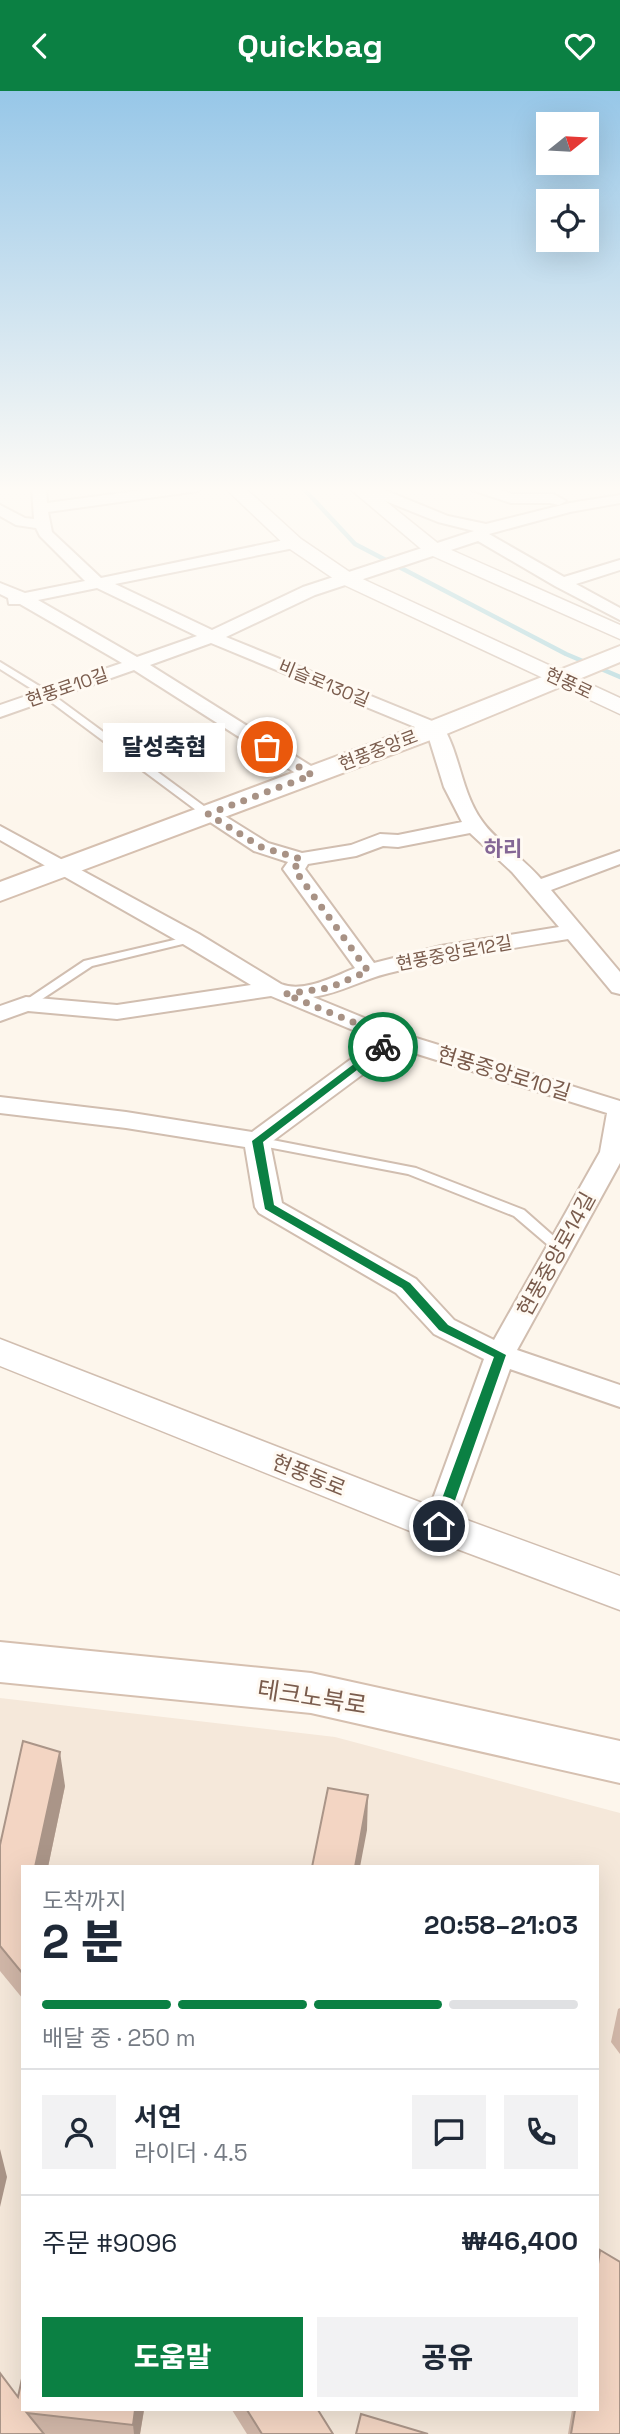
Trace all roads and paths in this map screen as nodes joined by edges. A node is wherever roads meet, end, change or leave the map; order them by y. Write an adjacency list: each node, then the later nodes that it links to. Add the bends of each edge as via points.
1 (18, 596): 8 (street)
2 (29, 596): 8 (street)
3 (127, 596): 12 (street, 비슬로130길)
4 (298, 596): 12 (street, 현풍로10길)
5 (384, 596): 16 (street, 현풍로)
6 (538, 596): 11 (street)
7 (586, 596): 10 (street)
8 (22, 598): 9 (street); 14 (street)
9 (0, 602)
10 (620, 615)
11 (620, 633)
12 (212, 637): 14 (street, 현풍로10길); 20 (street, 비슬로130길)
13 (620, 653): 16 (main road, 현풍중앙로)
14 (135, 663): 17 (street, 현풍로10길); 21 (street, 현풍로10길)
15 (0, 665): 17 (lane)
16 (557, 678): 18 (street, 현풍로); 20 (main road, 현풍중앙로)
17 (46, 694): 19 (street, 현풍로10길); 22 (lane)
18 (620, 707)
19 (0, 711)
20 (435, 729): 21 (main road, 현풍중앙로); 23 (street, via 454,787)
21 (312, 775): 22 (main road, 현풍중앙로)
22 (208, 814): 26 (street, via 261,847); 27 (main road, 현풍중앙로)
23 (474, 826): 26 (street); 28 (street, via 520,867)
24 (0, 832): 27 (street, 현풍중앙로10길)
25 (620, 857): 28 (street)
26 (301, 859): 32 (street, 현풍중앙로12길, via 294,869)
27 (62, 869): 29 (main road, 현풍중앙로); 31 (street, 현풍중앙로10길)
28 (536, 888): 30 (street)
29 (0, 892)
30 (572, 932): 32 (street, 현풍중앙로12길, via 441,953); 33 (street)
31 (191, 939): 34 (street, 현풍중앙로10길); 35 (lane, via 88,964)
32 (368, 971): 34 (street, via 329,988)
33 (620, 987)
34 (279, 992): 35 (street, via 117,1012); 37 (street, 현풍중앙로10길)
35 (26, 1004): 36 (street)
36 (0, 1014)
37 (394, 1039): 39 (street, 현풍중앙로10길); 40 (street)
38 (0, 1105): 40 (street, via 126,1119)
39 (620, 1111): 41 (street, 현풍중앙로14길)
40 (257, 1141): 42 (lane, via 411,1171 519,1213); 44 (street, via 269,1207 406,1286 444,1327)
41 (617, 1153): 42 (street, 현풍중앙로14길)
42 (560, 1248): 44 (street, 현풍중앙로14길)
43 (0, 1352): 46 (street, 현풍동로)
44 (500, 1355): 45 (street); 46 (street, 현풍중앙로14길)
45 (620, 1396)
46 (439, 1526): 47 (street, 현풍동로)
47 (620, 1593)
48 (0, 1662): 49 (main road, 테크노북로, via 311,1693)
49 (620, 1762)

